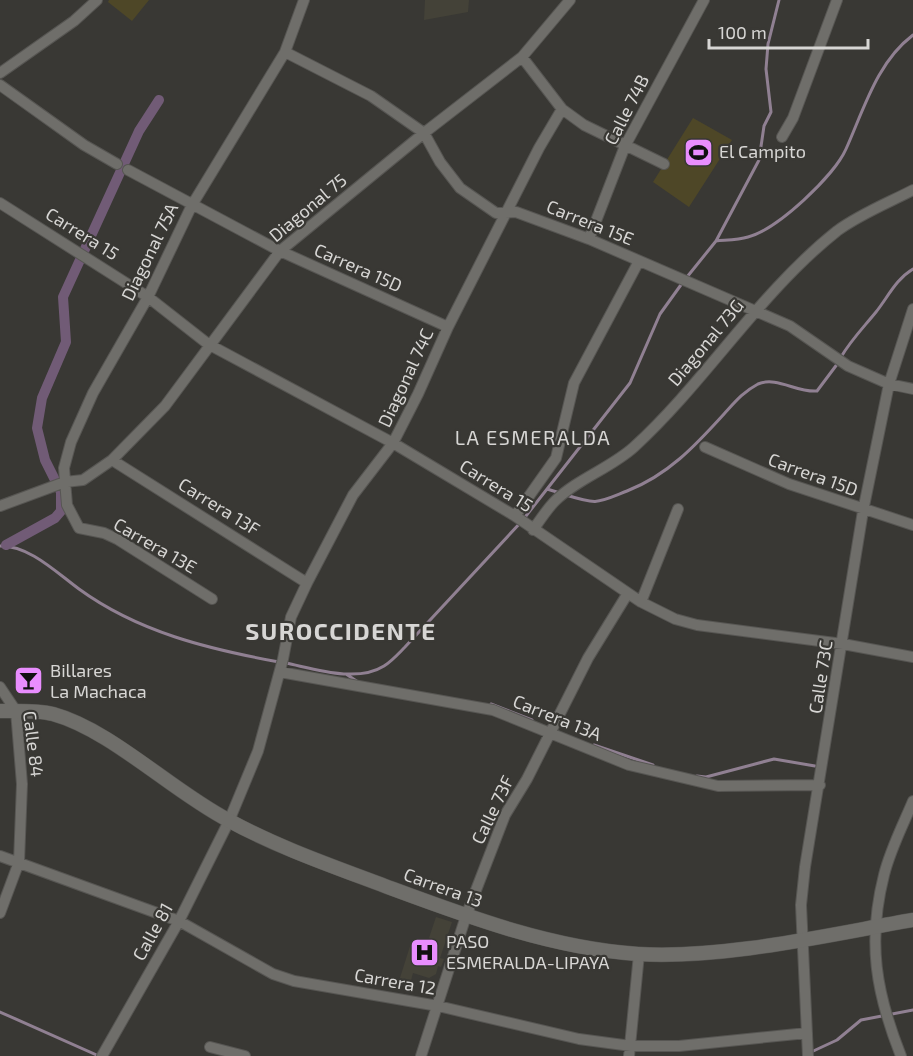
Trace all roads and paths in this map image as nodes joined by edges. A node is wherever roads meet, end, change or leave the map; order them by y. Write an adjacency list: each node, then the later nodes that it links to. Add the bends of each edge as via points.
1 (97, 0): 8 (street)
2 (304, 0): 6 (street, Diagonal 75A)
3 (570, 0): 7 (street, Diagonal 75)
4 (704, 0): 13 (street, Calle 74B)
5 (837, 0): 12 (street)
6 (285, 52): 11 (street, Carrera 15E, via 371,96); 19 (street, Diagonal 75A)
7 (522, 57): 10 (street); 11 (street, Diagonal 75)
8 (0, 73)
9 (0, 85): 14 (street)
10 (562, 110): 13 (street); 20 (street, Diagonal 74C)
11 (423, 133): 20 (street, Carrera 15E, via 460,188 496,213); 22 (street, Diagonal 75)
12 (782, 137)
13 (625, 146): 15 (street); 21 (street, Calle 74B)
14 (117, 164)
15 (664, 165)
16 (128, 170): 19 (street, Carrera 15D)
17 (913, 190): 26 (street, Diagonal 73G, via 838,230)
18 (0, 203): 24 (street, Carrera 15)
19 (192, 205): 22 (street, Carrera 15D); 24 (street, Diagonal 75A)
20 (507, 214): 21 (street, Carrera 15E, via 516,212); 27 (street, Diagonal 74C)
21 (589, 239): 23 (street, Carrera 15E)
22 (280, 251): 27 (street, Carrera 15D); 28 (street, Diagonal 75)
23 (639, 261): 26 (street, Carrera 15E); 38 (street, via 574,382 556,458)
24 (148, 297): 28 (street, Carrera 15); 34 (street, Diagonal 75A, via 93,393 71,442)
25 (913, 309): 29 (street, Calle 73C)
26 (755, 310): 29 (street, Carrera 15E, via 790,326 846,364); 41 (street, Diagonal 73G, via 639,442 564,494)
27 (448, 327): 31 (street, Diagonal 74C)
28 (208, 344): 31 (street, Carrera 15); 33 (street, Diagonal 75, via 165,406)
29 (889, 384): 30 (street, Carrera 15E); 37 (street, Calle 73C)
30 (913, 389)
31 (393, 443): 38 (street, Carrera 15); 42 (street, Diagonal 74C, via 353,495)
32 (705, 447): 37 (street, Carrera 15D, via 745,467)
33 (112, 460): 34 (street, Diagonal 75, via 83,480); 42 (street, Carrera 13F)
34 (60, 484): 35 (street); 40 (street, Diagonal 75A)
35 (0, 506)
36 (678, 509): 45 (street)
37 (863, 511): 39 (street, Carrera 15D); 46 (street, Calle 73C)
38 (516, 517): 41 (street, Carrera 15)
39 (913, 525)
40 (79, 528): 44 (street, Carrera 13E, via 117,539)
41 (532, 529): 43 (street, Carrera 15)
42 (307, 583): 48 (street, Diagonal 74C, via 291,617)
43 (628, 593): 45 (street, Carrera 15); 52 (street, Calle 73F, via 588,658)
44 (212, 599)
45 (641, 602): 46 (street, Carrera 15, via 697,625)
46 (843, 644): 47 (street, Carrera 15); 53 (street, Calle 73C)
47 (913, 657)
48 (281, 667): 52 (street, Carrera 13A, via 493,710); 55 (street, Diagonal 74C, via 258,751)
49 (0, 687): 51 (street, Calle 84)
50 (0, 711): 51 (street, Carrera 13)
51 (16, 711): 55 (street, Carrera 13, via 52,713 81,724); 57 (street, Calle 84, via 22,784)
52 (551, 733): 53 (street, Carrera 13A, via 629,765 718,786); 59 (street, Calle 73F, via 505,815)
53 (820, 785): 63 (street, Calle 73C, via 805,867)
54 (913, 801): 62 (street, via 884,874)
55 (229, 821): 59 (street, Carrera 13, via 321,862); 61 (street, Calle 81)
56 (0, 856): 57 (street, Carrera 12)
57 (19, 862): 58 (street, Calle 84); 61 (street, Carrera 12)
58 (0, 913)
59 (466, 916): 64 (street, Carrera 13, via 571,946); 65 (street, Calle 73F)
60 (913, 920): 62 (street, Carrera 13)
61 (179, 921): 65 (street, Carrera 12, via 273,974 294,981); 70 (street, Calle 81)
62 (875, 927): 63 (street, Carrera 13); 73 (street, via 876,977 885,1016)
63 (802, 939): 64 (street, Carrera 13, via 730,950); 66 (street, Calle 73C)
64 (639, 954): 68 (street)
65 (438, 1005): 68 (street, Carrera 12); 72 (street, Calle 73F)
66 (807, 1033): 68 (street, Carrera 12); 69 (street, Calle 73C)
67 (210, 1047): 71 (street)
68 (630, 1051)
69 (807, 1052)
70 (102, 1055)
71 (245, 1056)
72 (422, 1056)
73 (901, 1056)

